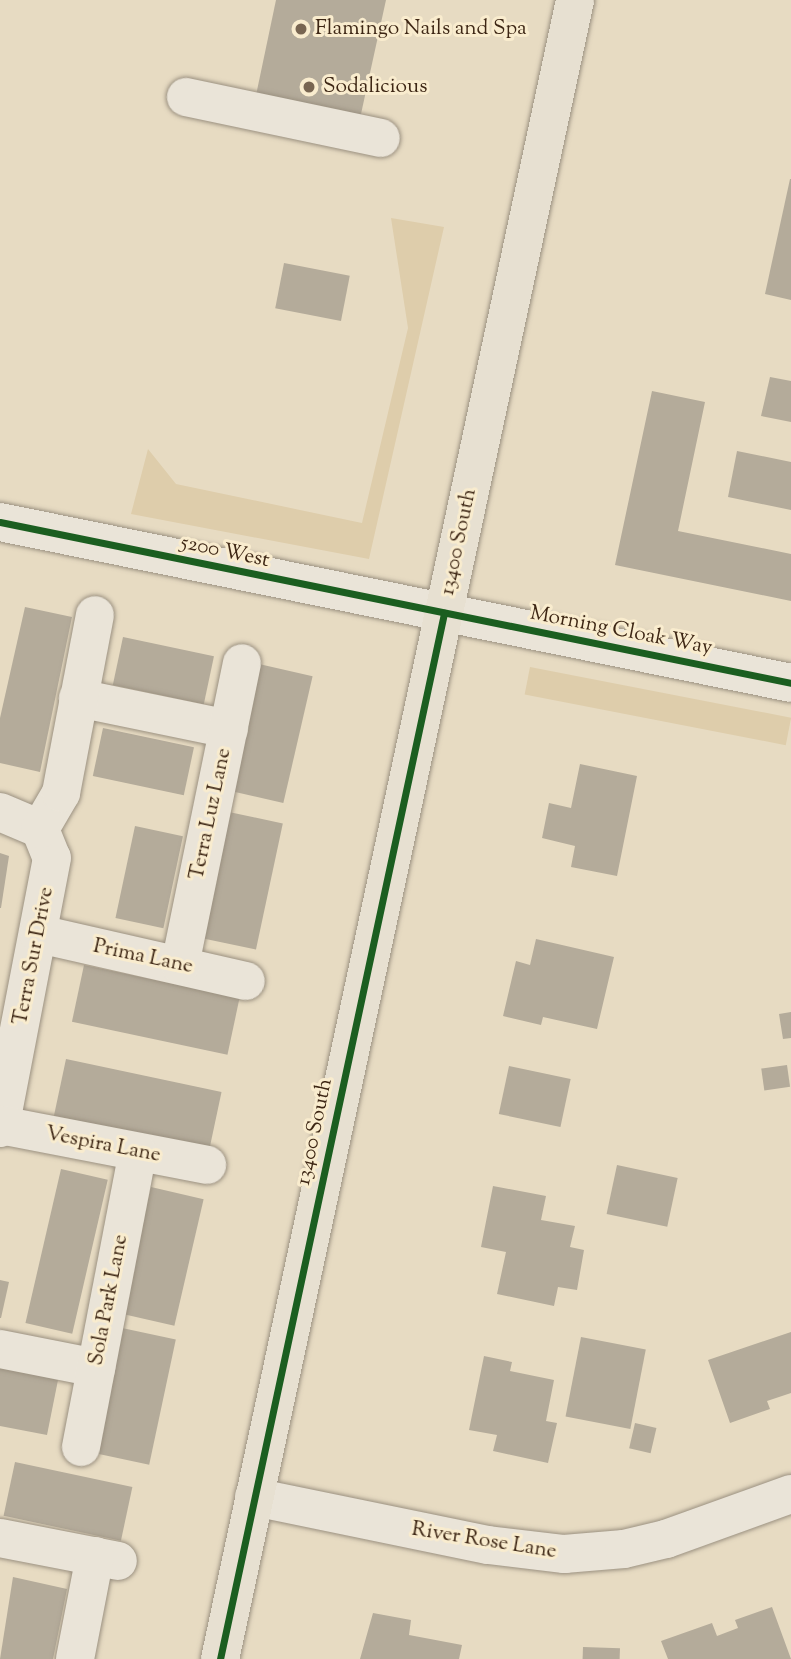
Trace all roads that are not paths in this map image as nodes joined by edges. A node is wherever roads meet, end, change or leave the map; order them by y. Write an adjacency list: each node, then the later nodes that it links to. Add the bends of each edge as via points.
1 (575, 0): 5 (main road, 13400 South)
2 (186, 97): 3 (street)
3 (381, 138)
4 (0, 522): 5 (street, 5200 West)
5 (444, 613): 8 (street, Morning Cloak Way); 23 (main road, 13400 South)
6 (95, 614): 9 (street)
7 (242, 663): 10 (street, Terra Luz Lane)
8 (791, 683)
9 (78, 698): 10 (street); 12 (street, via 61,793)
10 (229, 729): 14 (street, Terra Luz Lane)
11 (0, 812): 12 (street)
12 (40, 829): 13 (street, Terra Sur Drive, via 52,858)
13 (39, 934): 14 (street, Prima Lane); 16 (street, Terra Sur Drive)
14 (180, 965): 15 (street, Prima Lane)
15 (246, 981)
16 (0, 1127): 17 (street, Vespira Lane)
17 (138, 1152): 18 (street, Vespira Lane); 20 (street, Sola Park Lane)
18 (207, 1164)
19 (0, 1349): 20 (street)
20 (96, 1368): 21 (street, Sola Park Lane)
21 (81, 1447)
22 (791, 1494): 23 (street, River Rose Lane, via 666,1539 624,1549 564,1554 488,1545)
23 (254, 1497): 26 (main road, 13400 South)
24 (0, 1538): 25 (street, via 107,1559)
25 (75, 1659)
26 (220, 1659)

